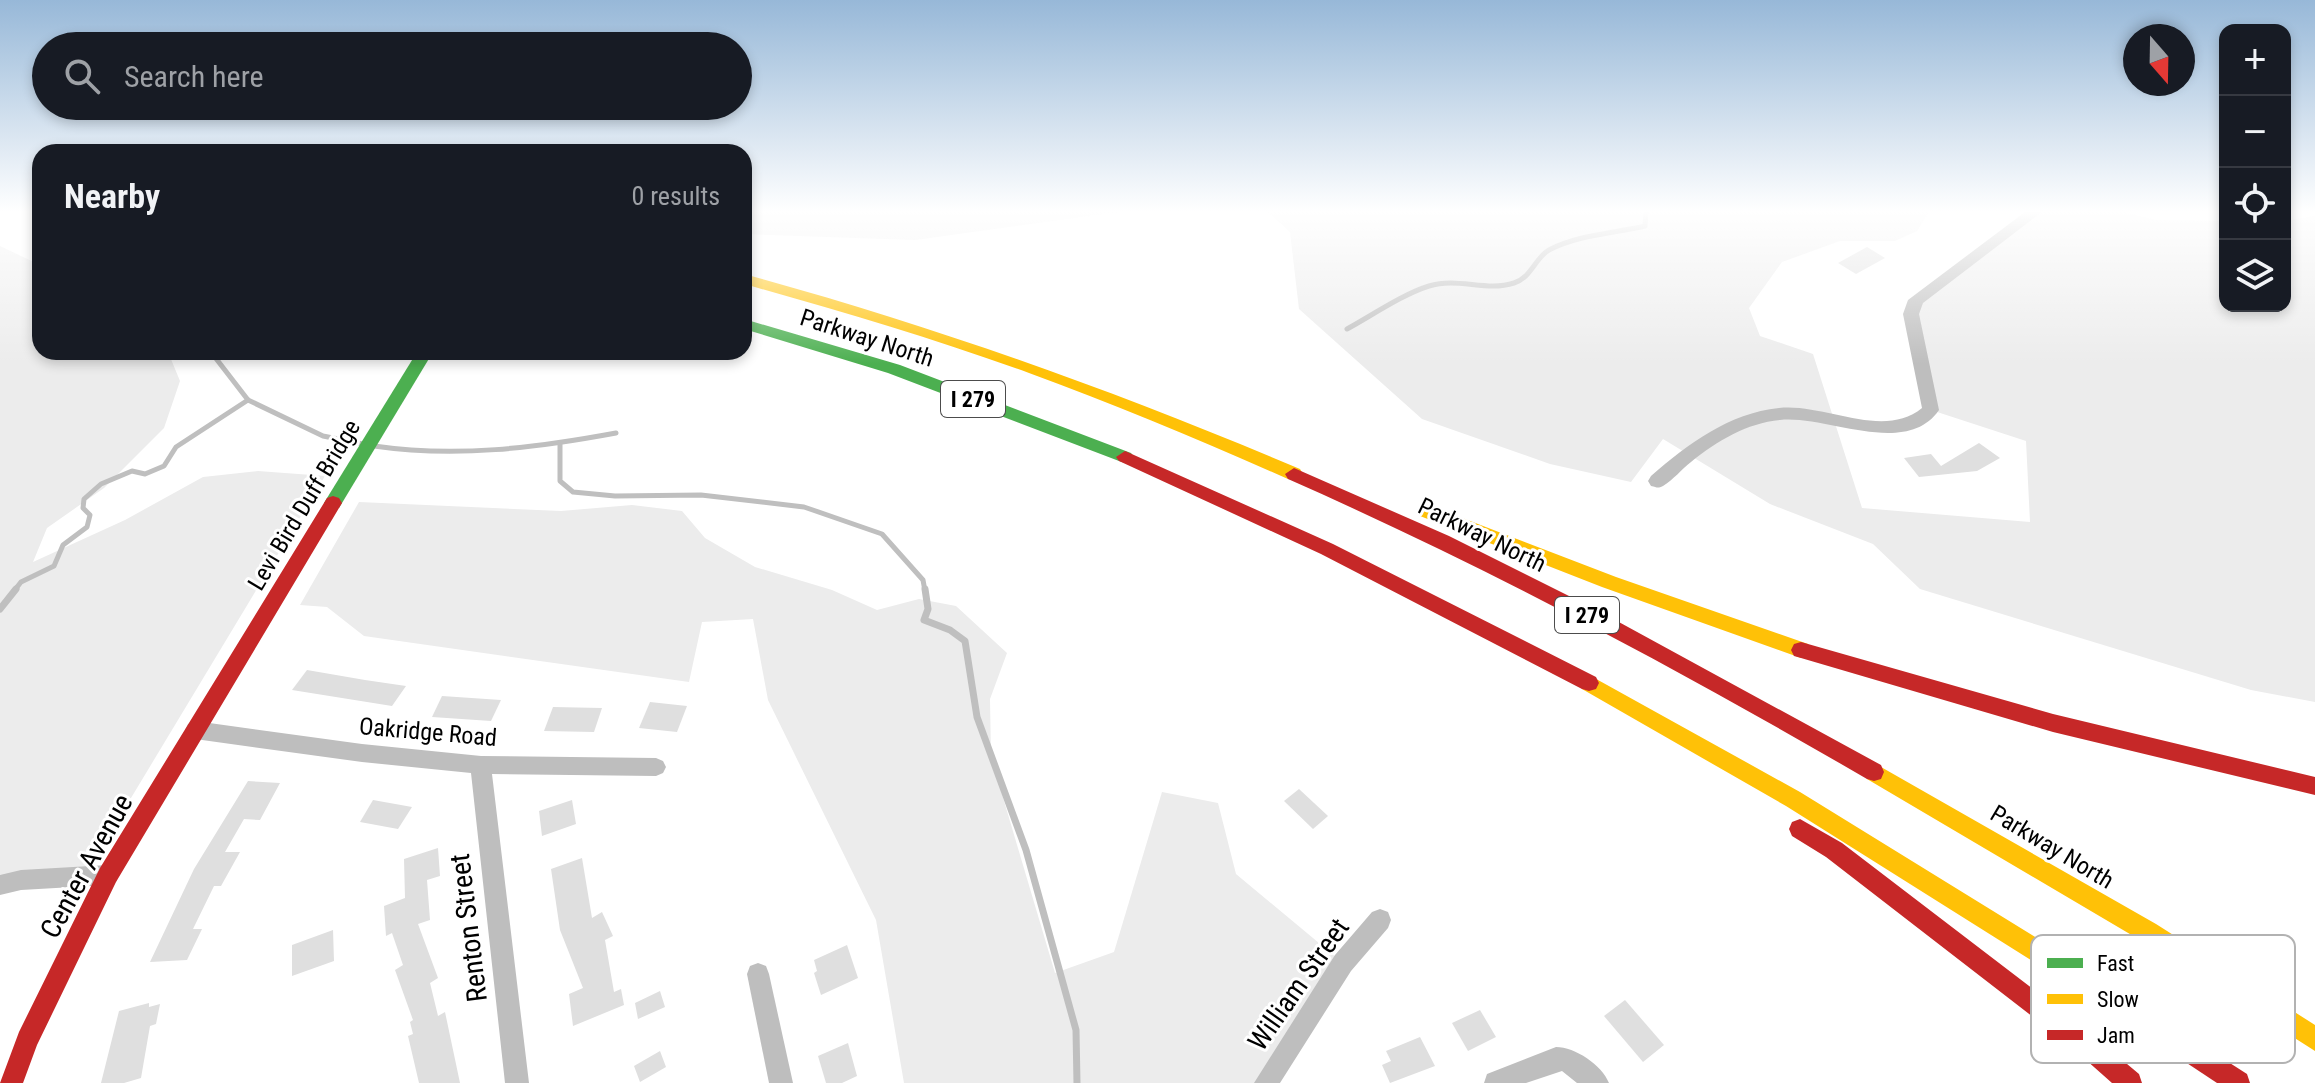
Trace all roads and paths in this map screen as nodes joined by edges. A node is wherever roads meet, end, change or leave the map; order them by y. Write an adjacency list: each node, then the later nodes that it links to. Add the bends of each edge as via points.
1 (1967, 263): 6 (street, via 1916,300 1911,314 1931,410 1922,422 1879,427 1781,413 1747,420 1697,445)
2 (752, 281): 4 (main road, Parkway North / I 279)
3 (752, 326): 9 (main road, Parkway North / I 279, via 899,372 1080,438 1268,520)
4 (934, 335): 7 (main road, via 1150,398); 20 (main road, Parkway North / I 279, via 1227,443 1549,595 1754,704)
5 (420, 360): 10 (main road, Levi Bird Duff Bridge)
6 (1657, 481)
7 (1384, 494)
8 (1414, 506): 14 (main road, via 1794,648 1999,709)
9 (1501, 635): 15 (main road); 21 (main road, Parkway North / I 279, via 1714,752)
10 (225, 682): 11 (main road, Center Avenue)
11 (195, 730): 12 (street, Oakridge Road); 17 (main road, Center Avenue)
12 (481, 765): 13 (street, Oakridge Road); 29 (street, Renton Street)
13 (656, 767)
14 (2315, 786)
15 (1754, 799)
16 (1780, 816): 23 (main road, via 1834,850)
17 (108, 875): 18 (street); 28 (main road, Center Avenue)
18 (0, 885)
19 (1380, 920): 31 (street, William Street, via 1343,963)
20 (2148, 935)
21 (2031, 946)
22 (758, 974): 30 (street)
23 (2031, 1002)
24 (2295, 1027): 25 (main road, Parkway North / I 279)
25 (2315, 1039)
26 (2107, 1063): 34 (main road)
27 (2209, 1063): 35 (main road, Parkway North / I 279)
28 (11, 1083)
29 (517, 1083)
30 (781, 1083)
31 (1266, 1083)
32 (1496, 1083): 33 (street, via 1556,1059 1566,1059)
33 (1597, 1083)
34 (2130, 1083)
35 (2238, 1083)

